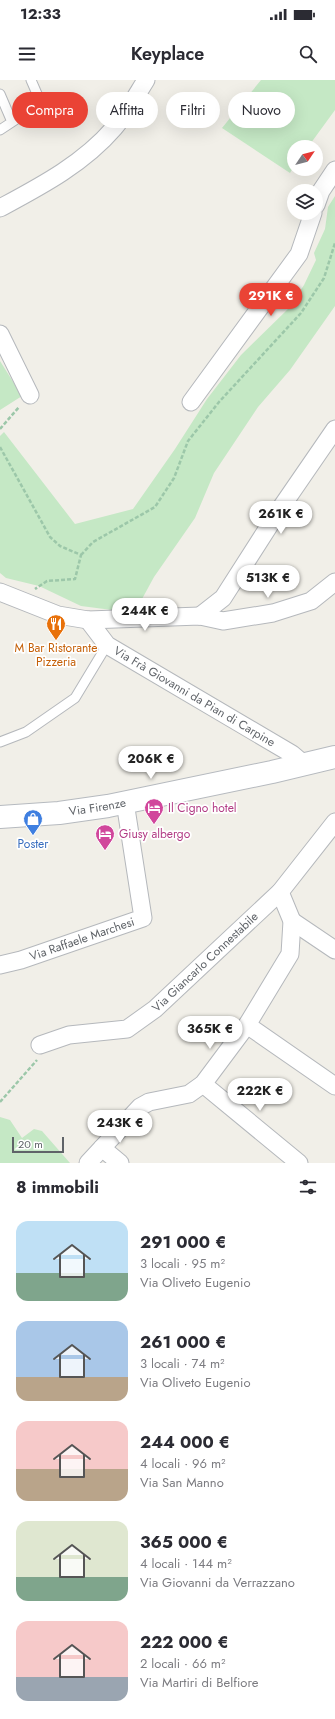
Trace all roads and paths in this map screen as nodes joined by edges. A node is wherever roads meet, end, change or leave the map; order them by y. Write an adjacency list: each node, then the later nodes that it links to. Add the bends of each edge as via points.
1 (31, 80): 3 (lane)
2 (146, 80): 9 (street, via 114,128 90,152 51,181)
3 (36, 92)
4 (0, 94): 5 (lane)
5 (12, 122): 6 (lane)
6 (0, 130)
7 (335, 170): 8 (street)
8 (323, 188)
9 (0, 208)
10 (311, 220): 14 (street, via 300,254)
11 (335, 243): 18 (path, via 324,278 301,313 219,402 188,441 174,478 154,507 93,542)
12 (0, 334): 13 (street)
13 (30, 395): 15 (path)
14 (191, 402)
15 (0, 429)
16 (335, 429): 22 (street, via 223,598)
17 (0, 448): 18 (path, via 50,537 60,546)
18 (81, 555): 19 (path, via 75,578)
19 (47, 582)
20 (335, 582): 22 (street, via 311,601 273,613 223,621)
21 (0, 592): 23 (street, via 58,615)
22 (200, 616): 23 (street)
23 (88, 620): 24 (street, Via Frà Giovanni da Pian di Carpine)
24 (107, 645): 25 (lane, via 75,698 26,732); 27 (street, Via Frà Giovanni da Pian di Carpine, via 292,754)
25 (0, 742)
26 (335, 757): 27 (main road, Via Firenze)
27 (305, 765): 28 (main road, Via Firenze)
28 (125, 802): 29 (main road, Via Firenze, via 59,813); 34 (street, Via Raffaele Marchesi, via 142,918)
29 (0, 817)
30 (335, 822): 31 (street, Via Giancarlo Connestabile)
31 (280, 892): 32 (street); 36 (street, Via Giancarlo Connestabile, via 155,1009 127,1029 68,1035)
32 (292, 921): 33 (street); 35 (street, via 290,954)
33 (335, 950)
34 (0, 965)
35 (247, 1025): 37 (street); 38 (street)
36 (40, 1045): 39 (path, via 44,1052)
37 (203, 1084): 40 (street, via 189,1094 149,1102 140,1107); 43 (street)
38 (335, 1086)
39 (0, 1102)
40 (102, 1148): 41 (street); 42 (street)
41 (88, 1163)
42 (120, 1163)
43 (299, 1163)

